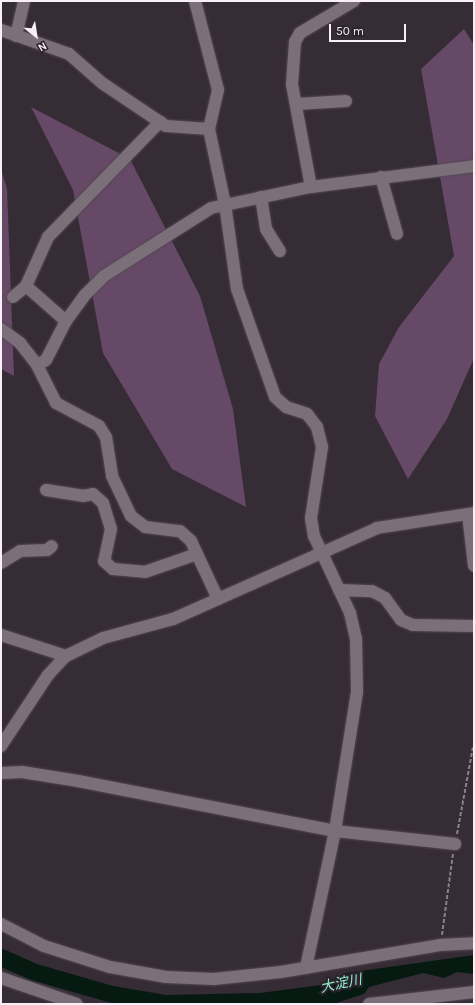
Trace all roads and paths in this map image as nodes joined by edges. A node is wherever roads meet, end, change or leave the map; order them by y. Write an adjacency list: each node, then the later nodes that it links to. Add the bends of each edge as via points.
1 (24, 1): 5 (street)
2 (195, 1): 9 (street, via 218,90)
3 (354, 1): 7 (street, via 300,33 295,42 292,84)
4 (1, 30): 5 (street)
5 (16, 36): 8 (street, via 69,54 102,83)
6 (346, 101): 7 (street)
7 (297, 104): 12 (street)
8 (160, 122): 9 (street, via 166,126); 18 (street, via 48,237)
9 (208, 129): 14 (street)
10 (474, 166): 11 (street)
11 (378, 177): 12 (street); 15 (street); 16 (street)
12 (311, 187): 13 (street)
13 (261, 197): 14 (street); 17 (street, via 266,229)
14 (225, 204): 20 (street, via 211,208 104,276 85,295); 26 (street, via 237,288 266,379 275,397 286,407 307,414 317,427 322,447 311,518)
15 (378, 208)
16 (397, 234)
17 (280, 251)
18 (26, 286): 19 (street); 20 (street)
19 (13, 297)
20 (66, 321): 22 (street, via 46,360)
21 (1, 329): 22 (street, via 20,343)
22 (37, 365): 27 (street, via 56,403 99,426 106,437 112,476 131,516 145,527 180,531 191,541)
23 (46, 490): 27 (street, via 83,496 94,494 103,503 111,529 104,561 113,568 145,572)
24 (471, 513): 26 (street, via 377,528); 29 (street)
25 (52, 546): 28 (street, via 47,550 20,552)
26 (321, 553): 30 (street); 31 (street)
27 (197, 554): 31 (street)
28 (1, 563)
29 (474, 566)
30 (339, 590): 32 (street, via 372,591 385,598 401,620 413,625); 38 (street, via 354,628 357,692)
31 (218, 599): 34 (street, via 173,619 103,638)
32 (474, 626)
33 (1, 635): 34 (street)
34 (66, 656): 35 (street, via 48,676)
35 (1, 746)
36 (472, 747): 39 (path)
37 (1, 773): 38 (street, via 22,772 78,781)
38 (335, 832): 39 (street); 43 (street)
39 (455, 844): 42 (path)
40 (1, 924): 43 (street, via 44,946 110,967 166,977 214,979)
41 (474, 943): 42 (street)
42 (440, 945): 43 (street)
43 (306, 968)
44 (1, 978): 46 (street)
45 (474, 992): 47 (street)
46 (77, 1004)
47 (369, 1004)

